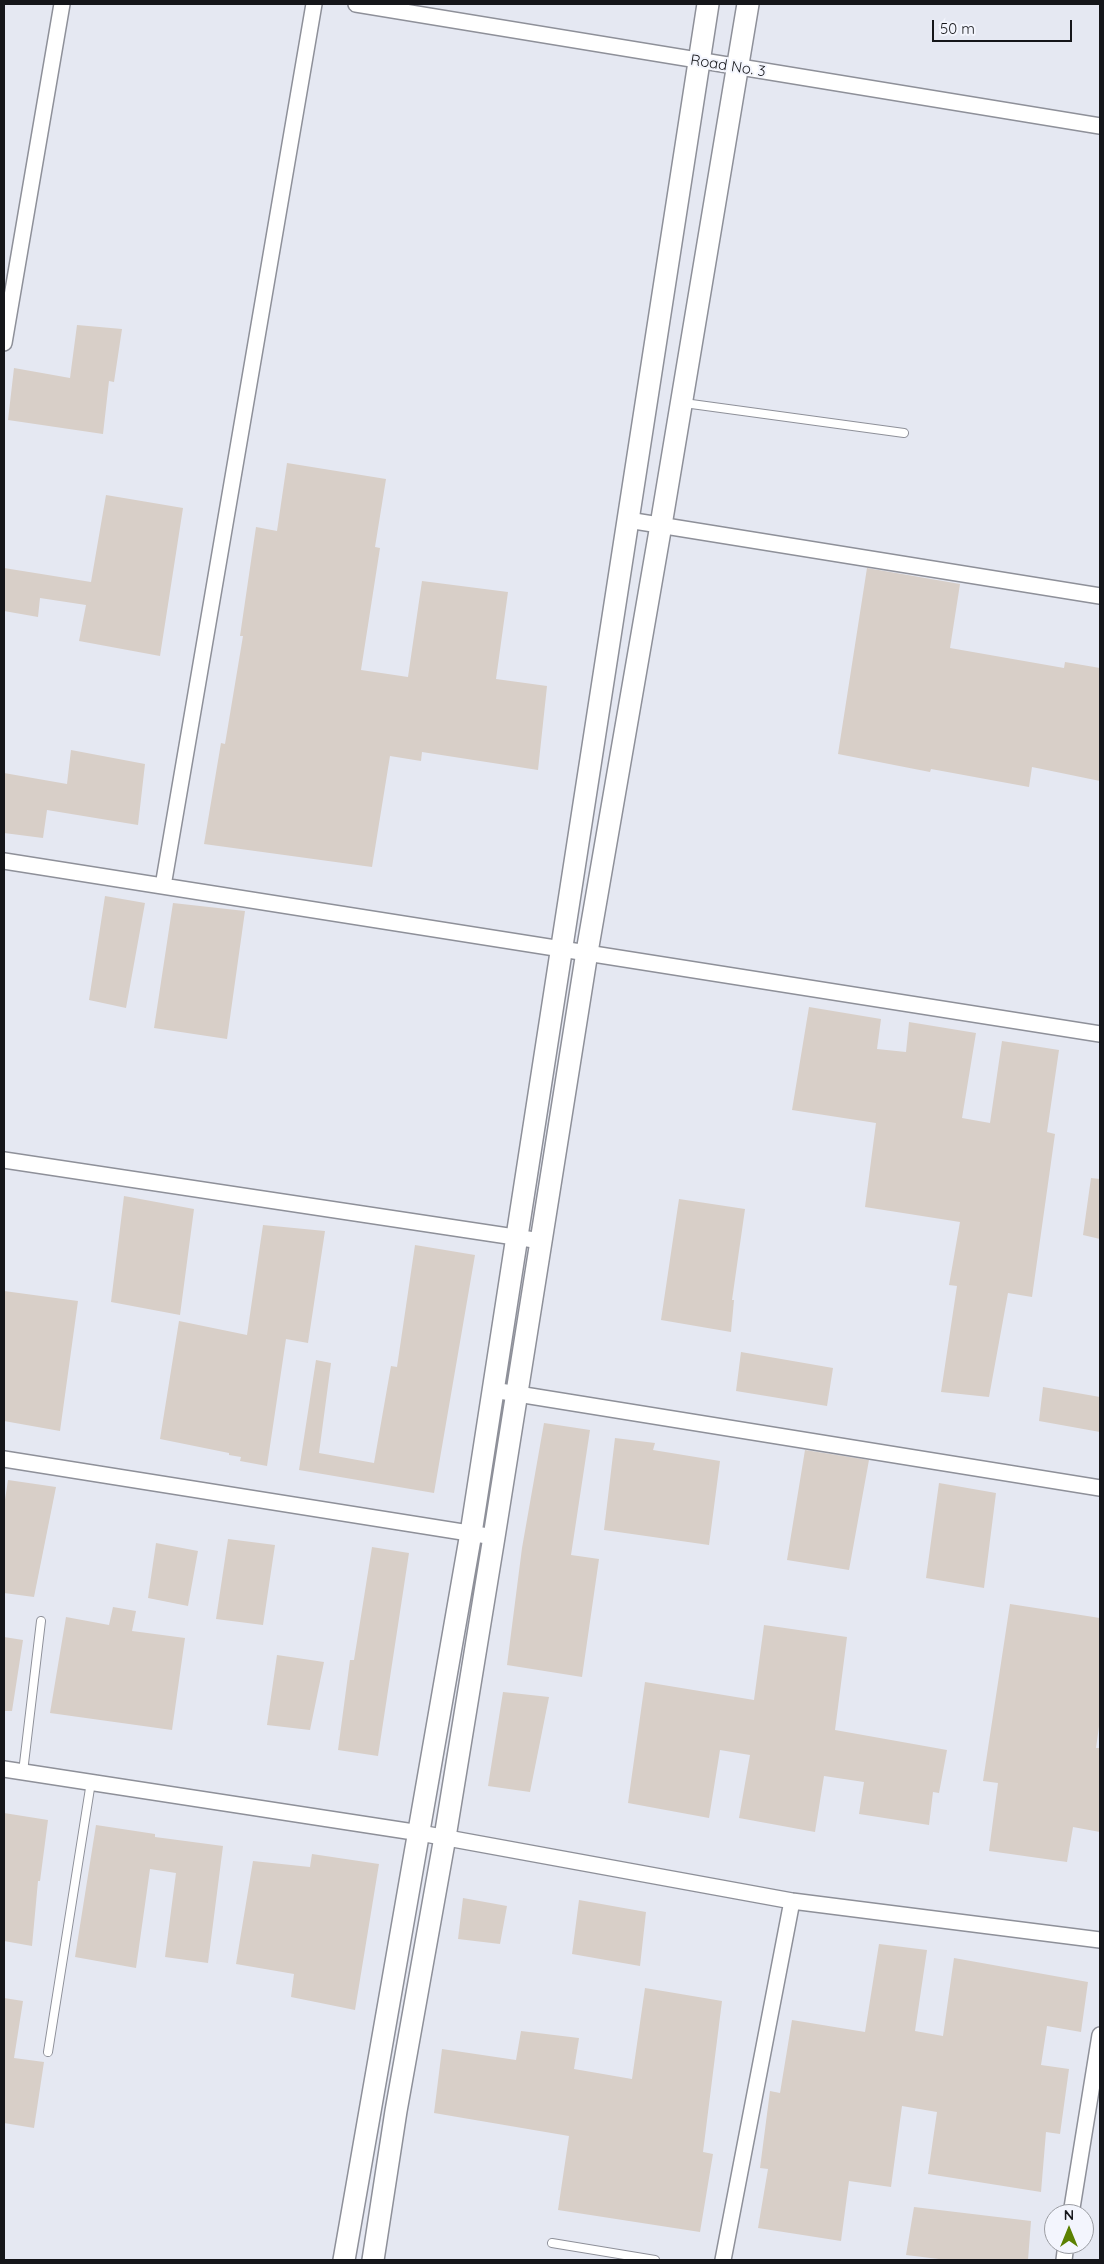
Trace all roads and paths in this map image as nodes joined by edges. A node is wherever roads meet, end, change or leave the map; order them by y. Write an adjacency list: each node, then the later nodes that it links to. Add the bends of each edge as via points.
1 (62, 4): 9 (street)
2 (314, 4): 18 (street)
3 (356, 4): 6 (street, Road No. 3)
4 (708, 4): 6 (main road)
5 (748, 4): 7 (main road)
6 (699, 61): 7 (street, Road No. 3); 12 (main road)
7 (738, 67): 8 (street, Road No. 3); 10 (main road)
8 (1100, 126)
9 (4, 343)
10 (682, 402): 11 (lane); 13 (main road)
11 (904, 433)
12 (628, 520): 13 (street); 15 (main road)
13 (661, 525): 14 (street); 16 (main road)
14 (1100, 596)
15 (616, 598): 16 (main road); 19 (main road)
16 (647, 603): 20 (main road)
17 (4, 861): 18 (street)
18 (163, 886): 19 (street)
19 (562, 948): 20 (street); 23 (main road)
20 (587, 952): 21 (street); 24 (main road)
21 (1100, 1034)
22 (4, 1160): 23 (street)
23 (517, 1238): 24 (street); 25 (main road)
24 (541, 1241): 26 (main road)
25 (493, 1390): 26 (street); 29 (main road)
26 (517, 1394): 28 (street); 30 (main road)
27 (4, 1459): 29 (street)
28 (1100, 1488)
29 (471, 1533): 30 (street); 35 (main road)
30 (494, 1537): 36 (main road)
31 (42, 1621): 33 (lane)
32 (4, 1769): 33 (street)
33 (23, 1772): 34 (street)
34 (90, 1782): 35 (street); 40 (lane)
35 (420, 1833): 36 (street); 41 (main road)
36 (444, 1838): 37 (street); 42 (main road)
37 (792, 1902): 38 (street); 48 (street)
38 (1100, 1940)
39 (1100, 2035): 43 (street)
40 (48, 2052)
41 (371, 2106): 42 (main road); 45 (main road)
42 (396, 2111): 46 (main road)
43 (1073, 2204)
44 (552, 2244): 47 (lane)
45 (344, 2260)
46 (373, 2260)
47 (655, 2260)
48 (722, 2260)

